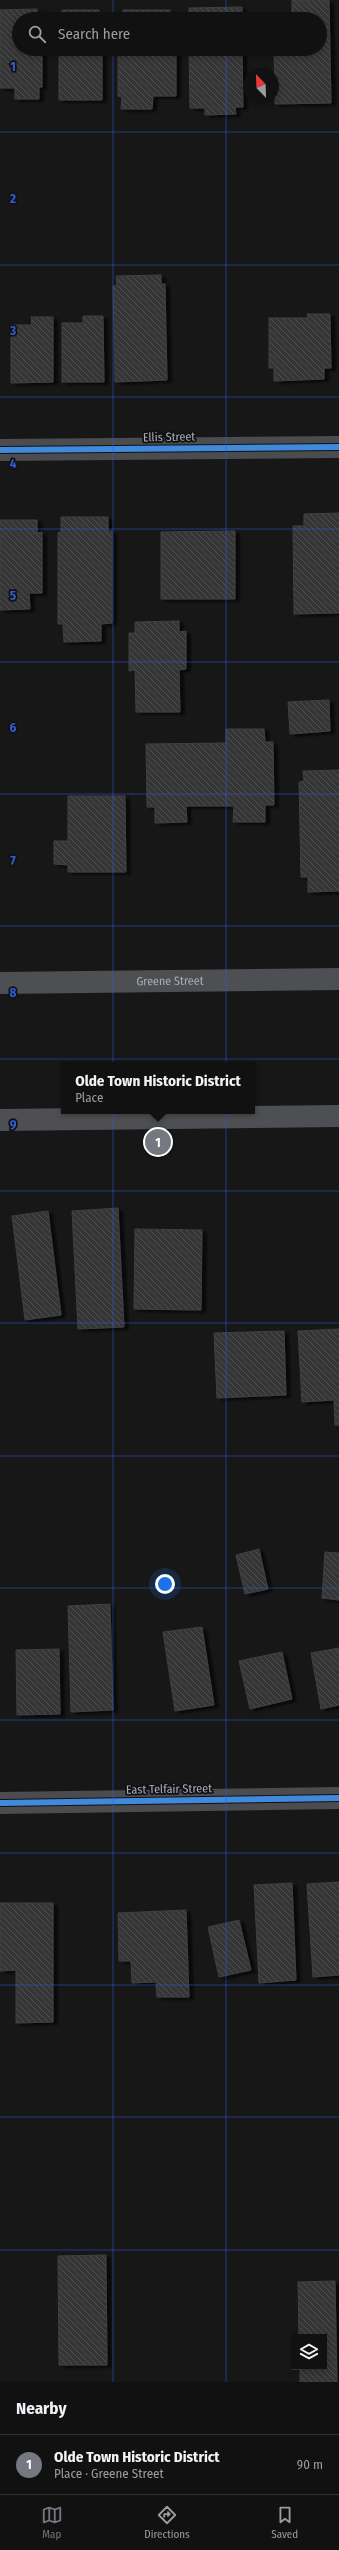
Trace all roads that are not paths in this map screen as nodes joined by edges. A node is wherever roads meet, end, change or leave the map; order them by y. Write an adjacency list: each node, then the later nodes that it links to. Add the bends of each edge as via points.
1 (339, 447): 2 (street, Ellis Street)
2 (0, 450)
3 (339, 979): 4 (main road, Greene Street)
4 (0, 983)
5 (339, 1116): 6 (main road)
6 (0, 1120)
7 (339, 1798): 8 (street, East Telfair Street)
8 (0, 1803)

